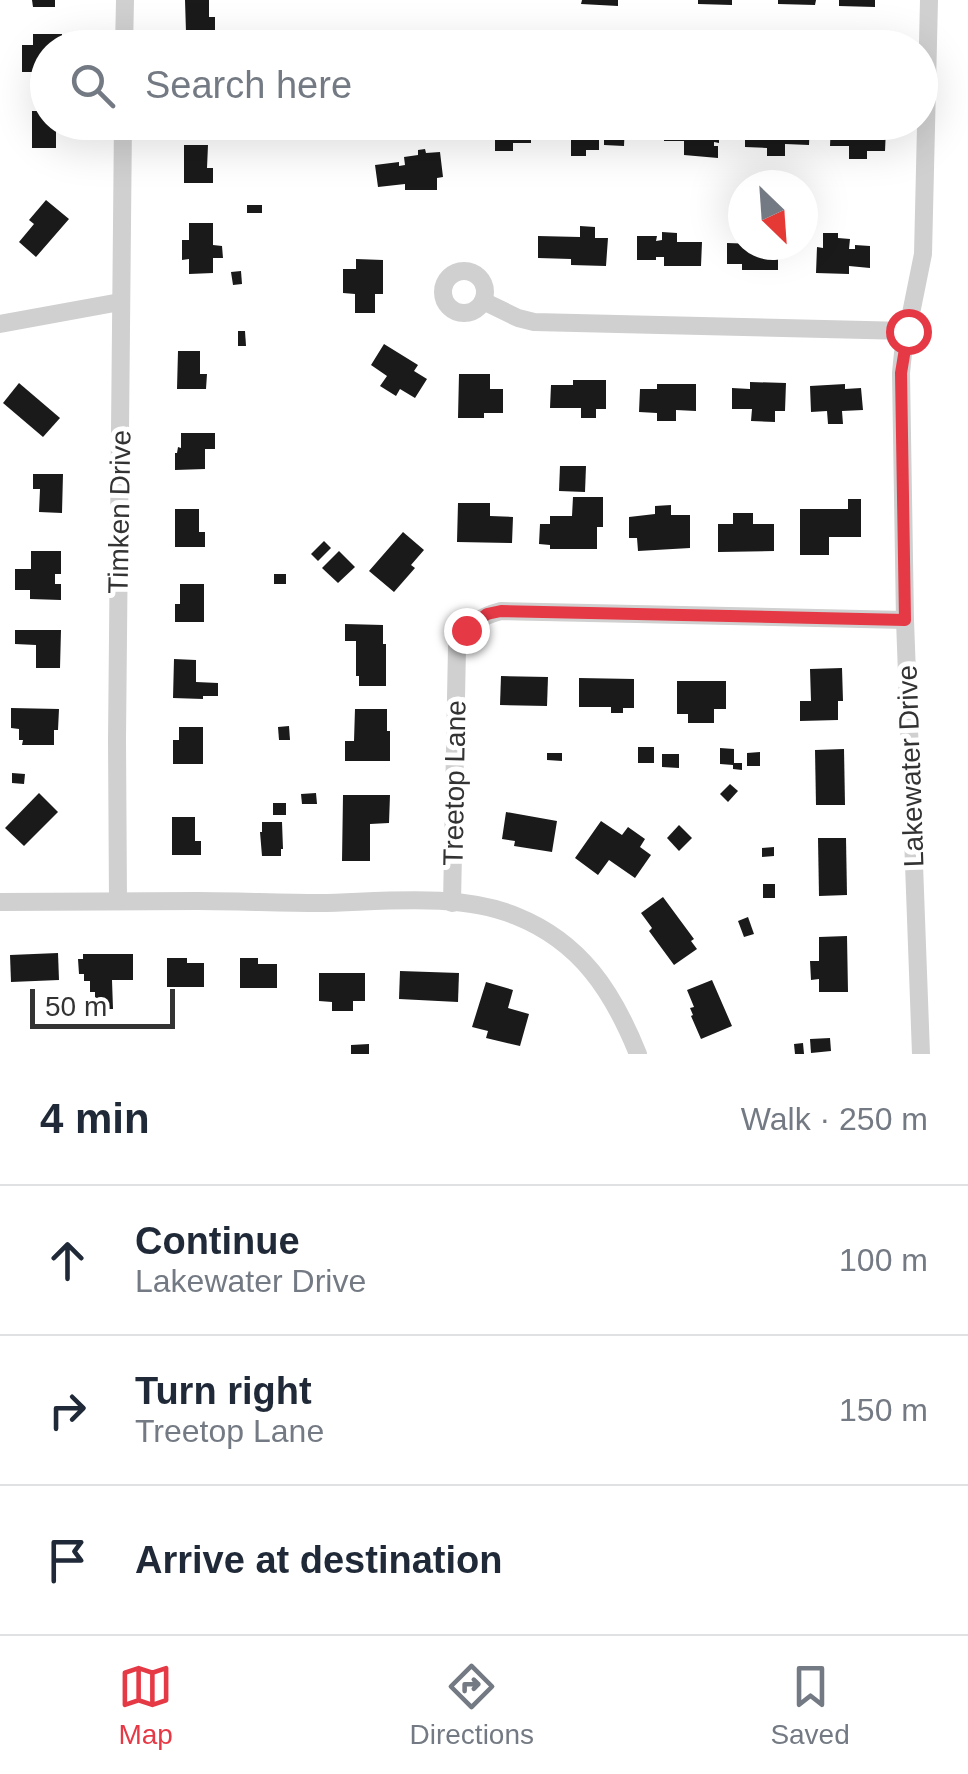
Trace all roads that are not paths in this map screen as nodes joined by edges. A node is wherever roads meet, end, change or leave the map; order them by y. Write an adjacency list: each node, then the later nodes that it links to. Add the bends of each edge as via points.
1 (125, 0): 3 (street)
2 (929, 0): 4 (street, Lakewater Drive)
3 (124, 30)
4 (927, 30)
5 (123, 140): 8 (street, Timken Drive)
6 (924, 140): 10 (street, Lakewater Drive, via 923,254)
7 (483, 301): 10 (street, via 534,322)
8 (120, 302): 9 (street); 12 (street, Timken Drive)
9 (0, 324)
10 (908, 331): 11 (street, Lakewater Drive, via 901,373)
11 (905, 620): 14 (street, Treetop Lane, via 487,614 466,630 458,647); 16 (street, Lakewater Drive)
12 (118, 901): 13 (street); 14 (street)
13 (0, 902)
14 (452, 903): 15 (street, via 515,915 572,950 609,992)
15 (638, 1054)
16 (921, 1054)

